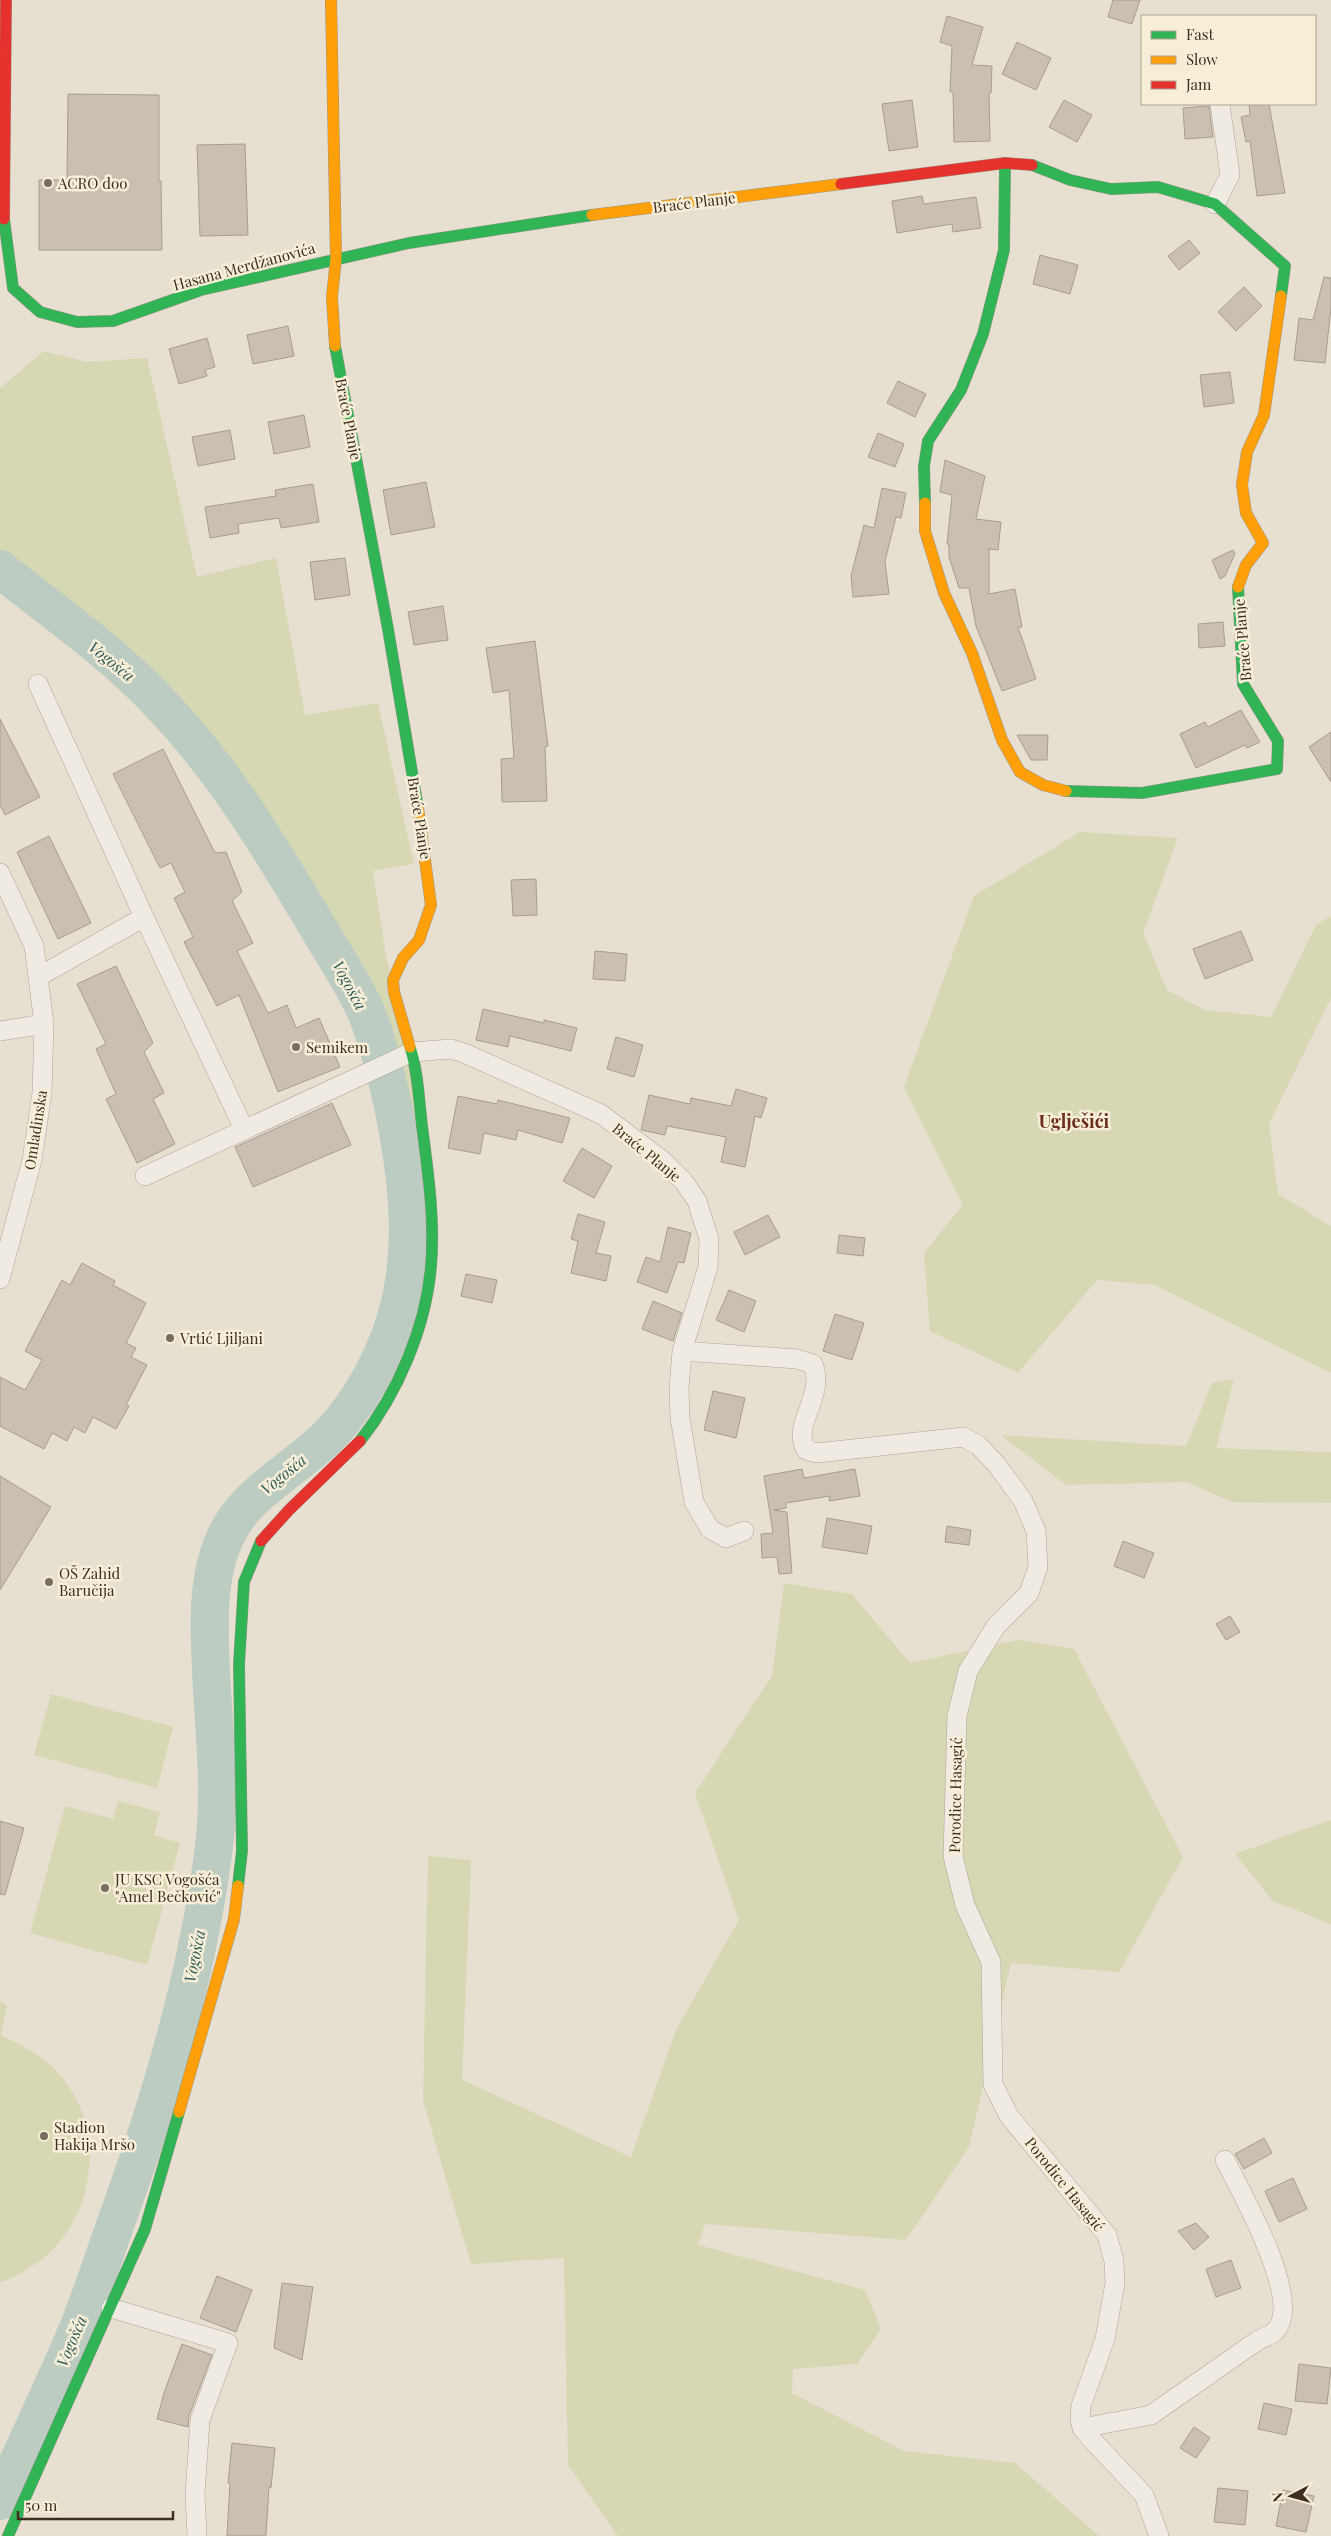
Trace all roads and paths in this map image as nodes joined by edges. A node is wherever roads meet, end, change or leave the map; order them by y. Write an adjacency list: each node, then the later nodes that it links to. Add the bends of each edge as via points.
1 (6, 0): 7 (street, Hasana Merdžanovića)
2 (330, 0): 6 (street)
3 (1220, 105): 5 (street, via 1230,175)
4 (1004, 163): 5 (street, Braće Planje, via 1032,165 1070,180 1111,189 1158,187); 5 (street, Braće Planje, via 1004,250 983,334 961,390 928,441 924,466 925,531 944,593 972,653 1002,740 1020,772 1043,785 1067,791 1142,793 1277,769 1278,741 1244,684 1237,590 1246,565 1263,543 1246,514 1242,485 1247,452 1264,415 1285,266); 6 (street, Braće Planje, via 602,214 409,243)
5 (1214, 204)
6 (336, 258): 7 (street, Hasana Merdžanovića, via 201,290 113,321 77,322 40,312); 14 (street, Braće Planje, via 332,297 336,353 426,849 429,917 419,940 403,958 393,980)
7 (6, 284)
8 (38, 684): 10 (street)
9 (0, 873): 11 (street, Omladinska, via 34,946)
10 (144, 917): 11 (street); 15 (street)
11 (38, 977): 12 (street, Omladinska)
12 (44, 1024): 13 (street); 17 (street, Omladinska, via 42,1093 32,1160)
13 (0, 1031)
14 (405, 1056): 15 (street); 18 (street, Braće Planje, via 451,1049 464,1052 601,1114 662,1160 684,1182 697,1201 709,1240 708,1267); 21 (street, via 429,1177 431,1266 424,1308 409,1353 379,1417 356,1446 259,1542 244,1582 239,1664 242,1851 234,1919 145,2229)
15 (244, 1129): 16 (street)
16 (145, 1176)
17 (0, 1279)
18 (682, 1351): 19 (street, via 680,1418 694,1502 710,1529 726,1538); 22 (street, Porodice Hasagić, via 797,1359 813,1364 818,1376 801,1433 806,1450 817,1453 963,1437 978,1445 998,1465 1023,1501 1036,1531 1038,1567 1029,1593 996,1626 968,1671 957,1716 953,1856 965,1905 991,1962 993,2084 1009,2116 1107,2235 1114,2261 1115,2283 1105,2340 1082,2406)
19 (744, 1531)
20 (1224, 2160): 22 (street, via 1269,2248 1280,2283 1282,2318 1275,2332 1226,2361 1151,2415)
21 (111, 2308): 23 (street); 24 (street, via 228,2343 200,2420)
22 (1082, 2428): 25 (street, via 1144,2495)
23 (8, 2536)
24 (196, 2536)
25 (1159, 2536)

